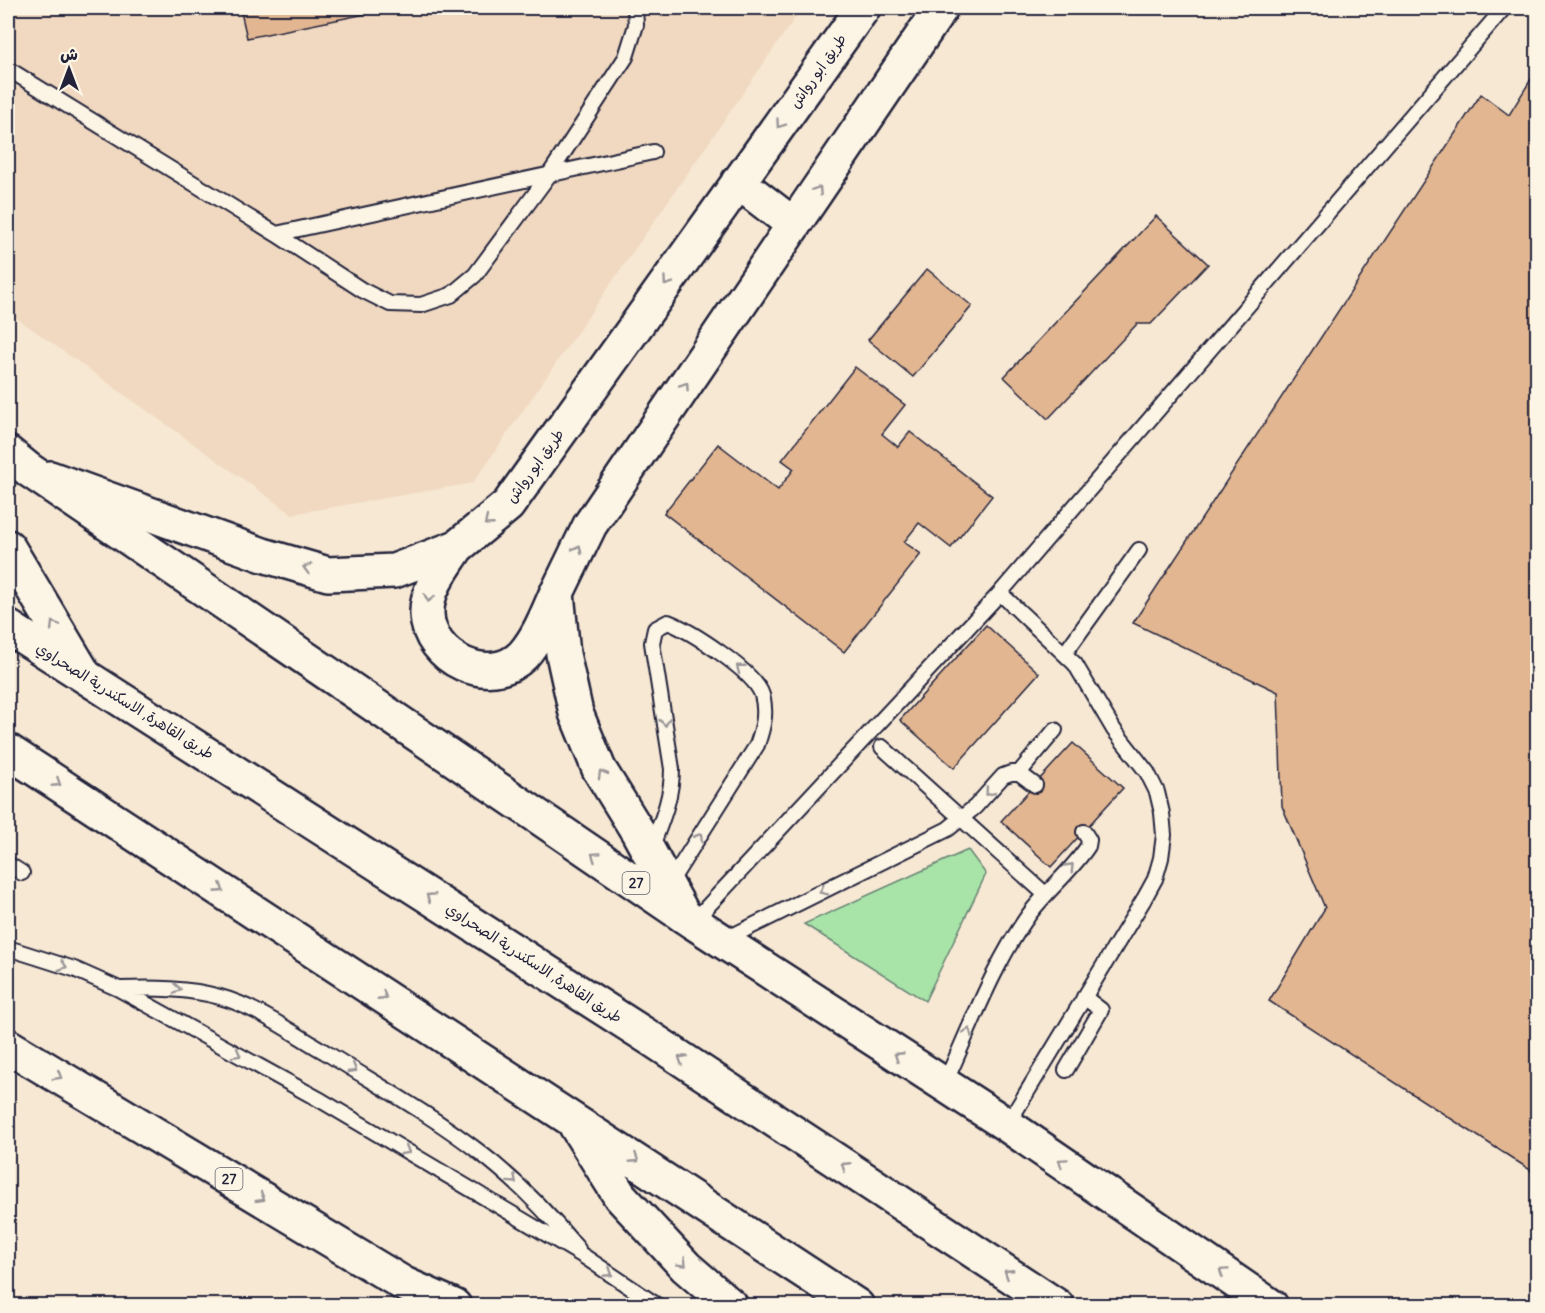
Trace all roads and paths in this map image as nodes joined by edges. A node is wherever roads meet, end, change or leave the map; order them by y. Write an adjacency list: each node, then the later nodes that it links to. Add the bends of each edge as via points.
1 (635, 8): 7 (lane, via 636,25 626,57)
2 (863, 8): 8 (main road, طريق ابو رواش, one-way to 8)
3 (941, 8): 9 (main road, one-way to 3)
4 (1504, 8): 16 (lane)
5 (8, 69): 10 (lane)
6 (653, 152): 7 (lane)
7 (549, 175): 10 (lane); 10 (lane, via 475,275 451,295 421,305 390,304)
8 (738, 182): 9 (main road); 12 (main road, طريق ابو رواش, one-way to 12, via 508,505)
9 (794, 225): 15 (main road, one-way to 9, via 590,525)
10 (276, 234)
11 (18, 461): 12 (main road, طريق ابو رواش, one-way to 11, via 394,571 327,574 263,555); 32 (main road, 27, one-way to 11)
12 (457, 547): 15 (main road, one-way to 15, via 430,589 427,615 434,639 451,659 475,669 501,668 521,657 536,637)
13 (8, 548): 19 (main road, one-way to 13)
14 (1139, 550): 18 (lane)
15 (557, 593): 27 (main road, one-way to 15, via 599,770 576,713 563,654)
16 (1000, 593): 18 (lane); 32 (lane)
17 (8, 627): 19 (main road, طريق القاهرة, الاسكندرية الصحراوي)
18 (1065, 653): 36 (lane, via 1083,675 1114,730 1147,771 1162,813 1162,846 1155,879)
19 (84, 675): 47 (main road, طريق القاهرة, الاسكندرية الصحراوي, one-way to 19)
20 (1055, 730): 23 (lane)
21 (882, 747): 25 (lane)
22 (8, 751): 40 (main road, one-way to 40)
23 (1019, 772): 24 (lane); 25 (lane, one-way to 25, via 1004,776)
24 (1035, 785)
25 (962, 819): 31 (lane); 33 (lane, one-way to 33)
26 (1084, 832): 31 (lane, one-way to 26, via 1088,846)
27 (649, 853): 30 (main road); 30 (lane, one-way to 27, via 757,745 765,720 762,694 746,672 682,627 668,622 655,629 652,644 672,786)
28 (8, 864): 29 (lane)
29 (22, 873)
30 (668, 886): 32 (main road)
31 (1045, 894): 39 (lane, one-way to 31, via 997,968)
32 (688, 919): 33 (main road, 27)
33 (722, 941): 39 (main road, 27, one-way to 33)
34 (8, 948): 35 (lane, one-way to 35, via 74,969)
35 (119, 989): 42 (lane, one-way to 42, via 322,1101); 42 (lane, one-way to 42, via 188,990 222,997 253,1010 478,1151 534,1200)
36 (1084, 997): 38 (lane, via 1101,1010); 41 (lane)
37 (8, 1046): 43 (main road, 27, one-way to 43, via 404,1284)
38 (1066, 1070)
39 (944, 1085): 41 (main road, 27)
40 (571, 1117): 45 (main road, one-way to 45, via 620,1196 686,1267); 46 (main road, one-way to 46)
41 (1007, 1125): 48 (main road, 27, one-way to 41)
42 (585, 1257): 44 (lane, one-way to 44)
43 (454, 1305)
44 (658, 1305)
45 (730, 1305)
46 (857, 1305)
47 (1057, 1305)
48 (1271, 1305)

